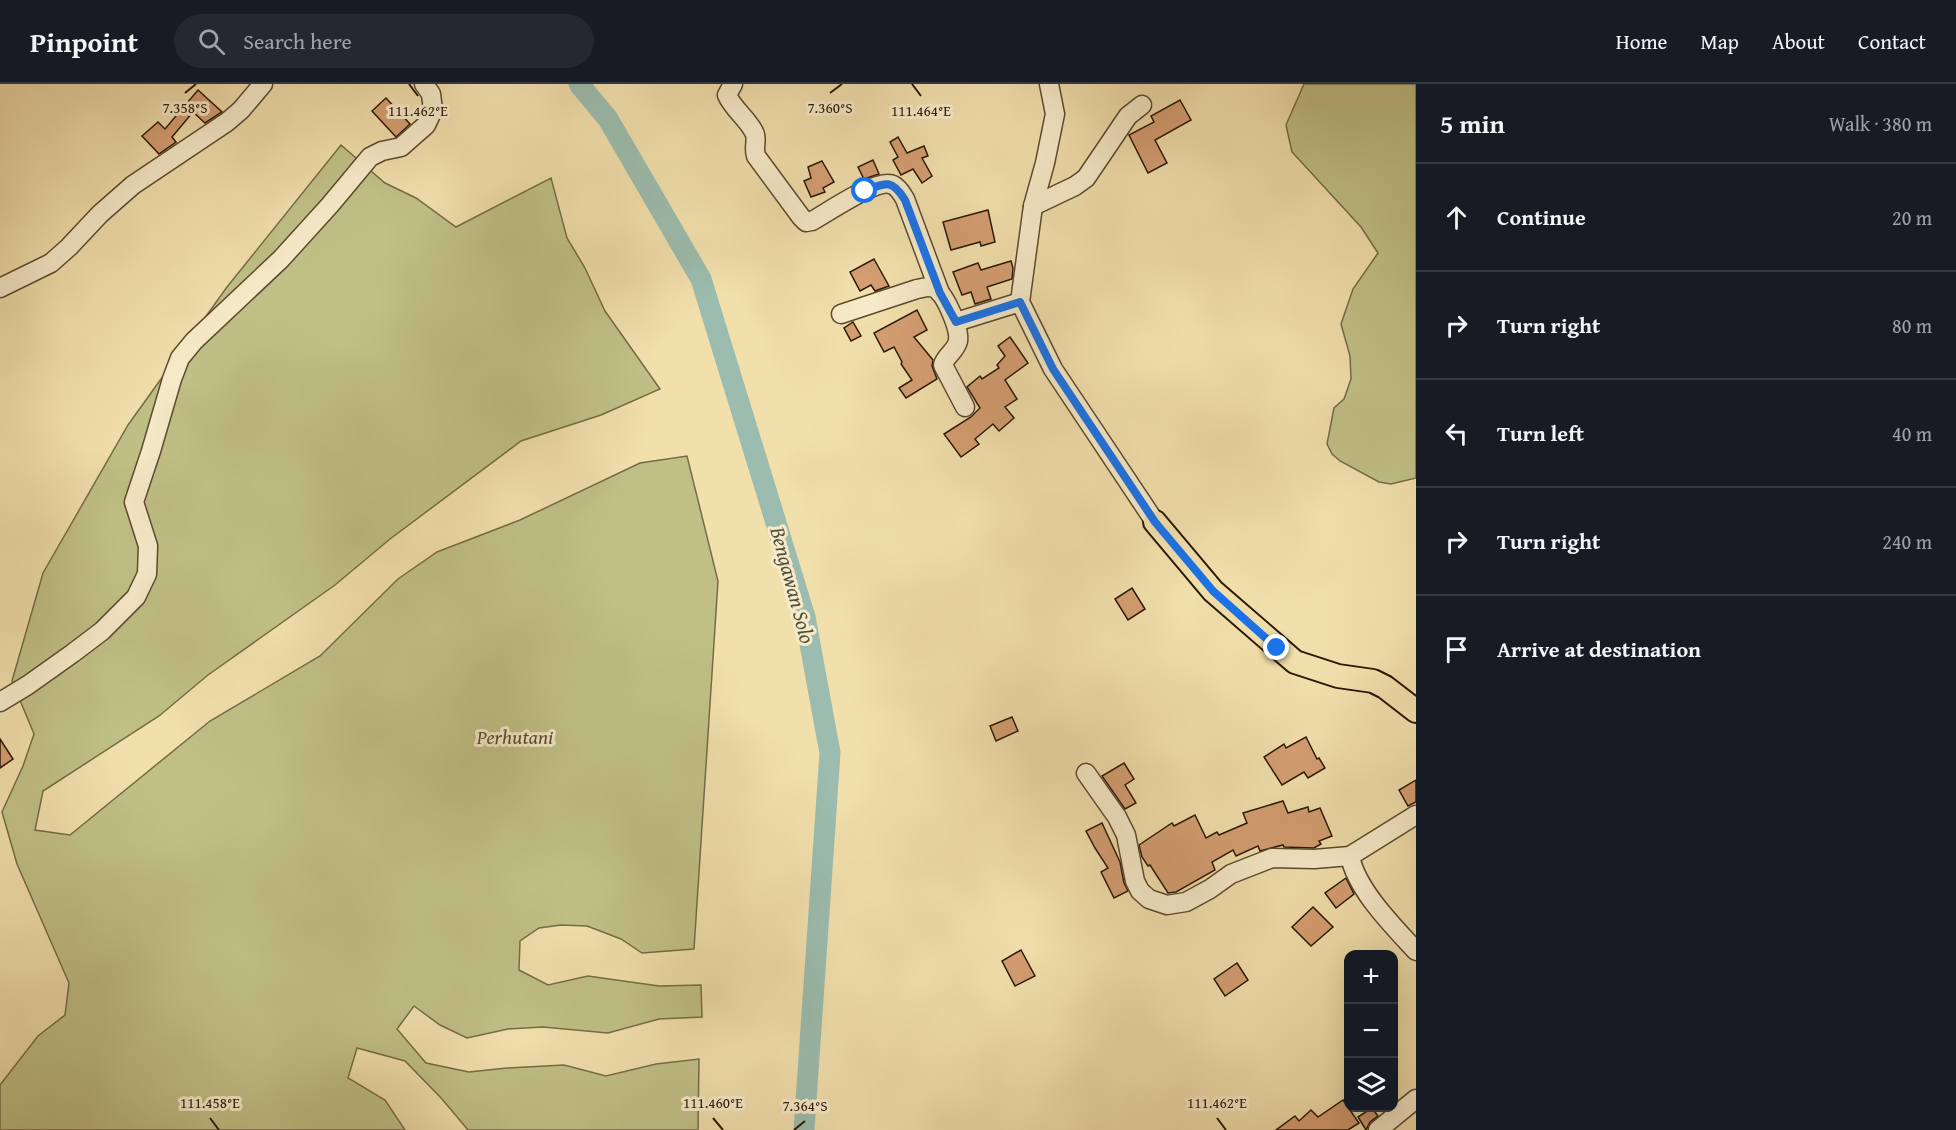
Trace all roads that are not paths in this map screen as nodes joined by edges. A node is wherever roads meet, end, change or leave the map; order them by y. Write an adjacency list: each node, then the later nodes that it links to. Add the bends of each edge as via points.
1 (263, 84): 7 (street, via 227,122 116,199 56,259)
2 (424, 84): 14 (street, via 431,94 433,110 426,125 400,147 370,157 281,259 180,358 134,502 148,546 147,574 136,597 102,631)
3 (733, 84): 8 (street, via 727,95 753,129 756,156 801,218 812,221 865,191 891,183 905,200)
4 (1049, 84): 6 (street, via 1054,114 1046,163)
5 (1142, 105): 6 (street, via 1128,116 1086,178)
6 (1033, 206): 9 (street)
7 (0, 288)
8 (940, 293): 10 (street, via 930,286); 11 (street)
9 (1020, 302): 11 (street); 13 (street, via 1053,369)
10 (841, 314)
11 (956, 322): 12 (street, via 956,347 943,365)
12 (965, 407)
13 (1155, 522): 15 (main road, via 1213,591 1295,662 1338,676 1373,681)
14 (0, 702)
15 (1416, 711)
16 (1086, 773): 18 (street, via 1122,825 1140,891 1157,903 1186,902 1231,874 1272,858)
17 (1416, 815): 18 (street)
18 (1350, 856): 19 (street, via 1360,883)
19 (1416, 951)
20 (1416, 1099): 21 (street)
21 (1378, 1130)

